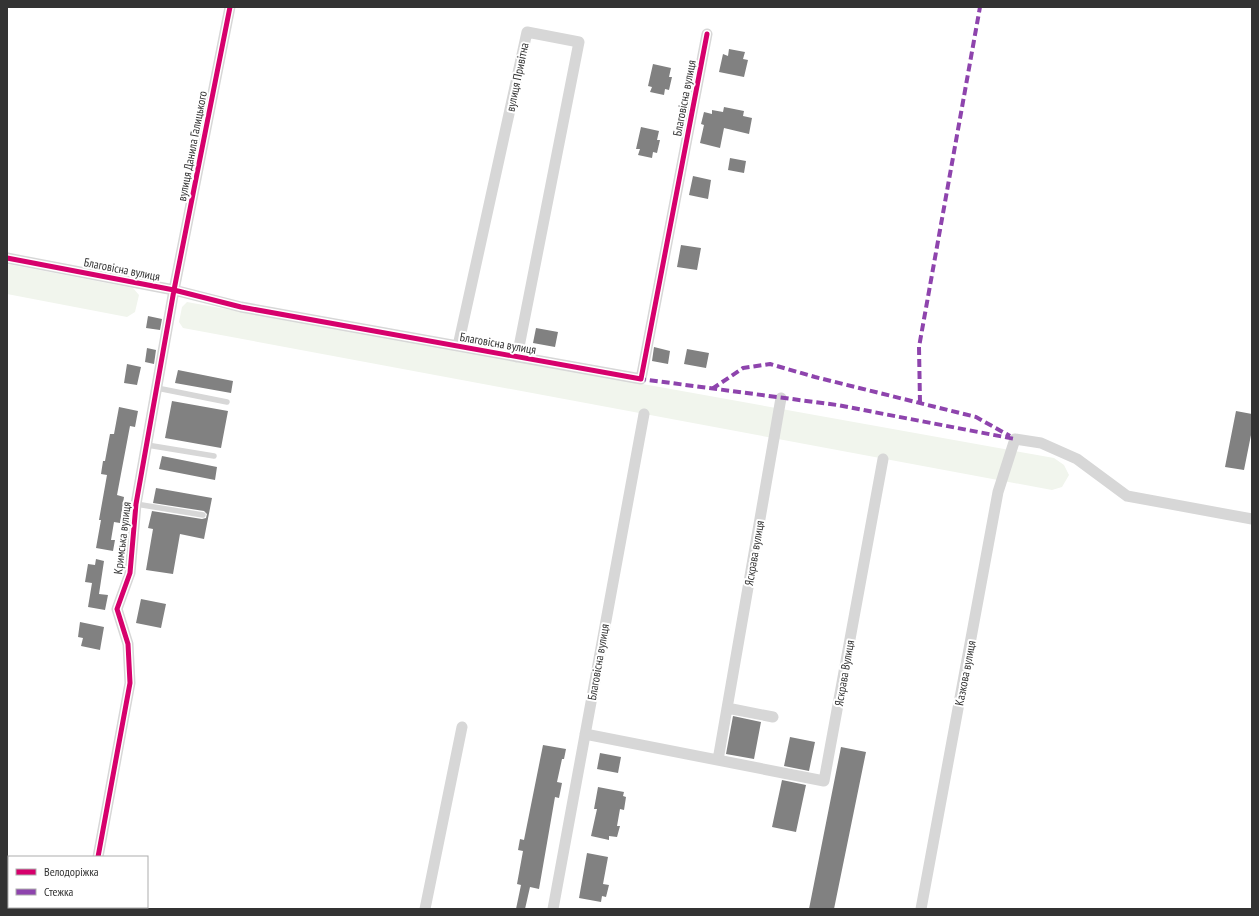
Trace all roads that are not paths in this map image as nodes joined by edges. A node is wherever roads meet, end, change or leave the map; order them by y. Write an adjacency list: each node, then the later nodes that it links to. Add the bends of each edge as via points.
1 (230, 7): 4 (street, вулиця Данила Галицького)
2 (706, 34): 6 (street, Благовісна вулиця, via 641,379)
3 (7, 258): 4 (street, Благовісна вулиця)
4 (174, 290): 5 (street, Благовісна вулиця, via 241,307); 7 (street, Кримська вулиця)
5 (458, 346): 6 (street, Благовісна вулиця); 6 (street, вулиця Привітна, via 527,32 578,42)
6 (517, 357)
7 (157, 388): 9 (lane); 11 (street, Кримська вулиця)
8 (781, 398): 17 (street, Яскрава вулиця)
9 (227, 402)
10 (644, 414): 20 (street, Благовісна вулиця)
11 (147, 445): 12 (lane); 14 (street, Кримська вулиця)
12 (214, 456)
13 (883, 459): 21 (street, Яскрава Вулиця, via 824,781)
14 (136, 504): 15 (lane); 22 (street, Кримська вулиця, via 130,573 117,609 128,644 130,684)
15 (202, 516)
16 (1252, 519): 25 (street, Казкова вулиця, via 1127,496 1077,459 1041,444 1015,439 998,492)
17 (727, 708): 18 (street); 21 (street, Яскрава вулиця)
18 (773, 717)
19 (462, 727): 23 (street)
20 (585, 734): 21 (street); 24 (street, Благовісна вулиця)
21 (718, 760)
22 (98, 856)
23 (425, 909)
24 (553, 909)
25 (921, 909)

